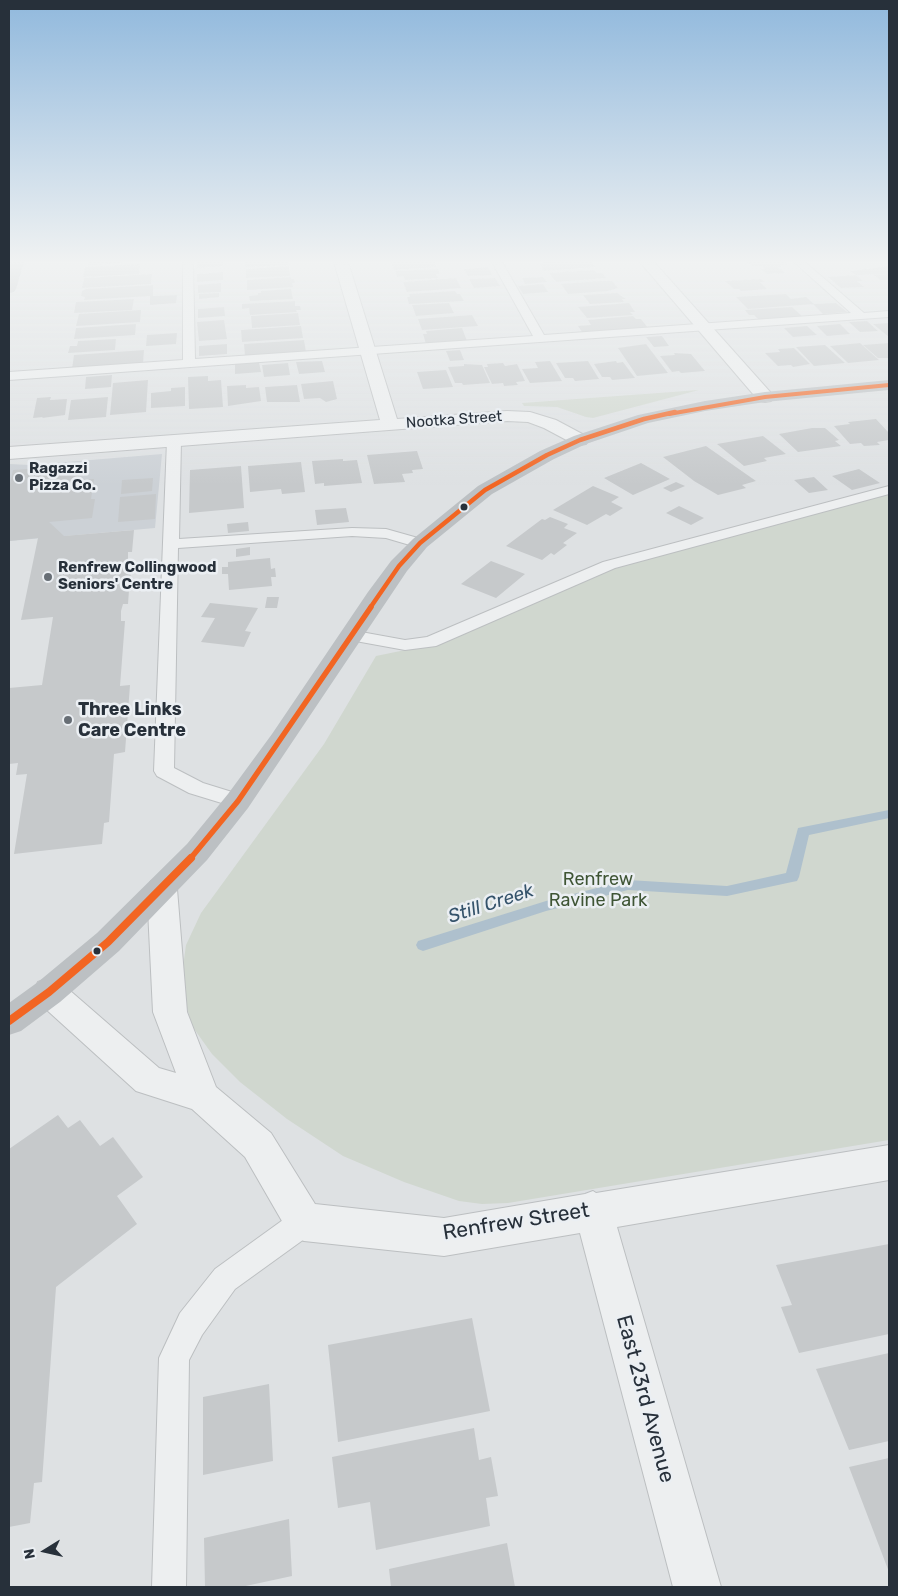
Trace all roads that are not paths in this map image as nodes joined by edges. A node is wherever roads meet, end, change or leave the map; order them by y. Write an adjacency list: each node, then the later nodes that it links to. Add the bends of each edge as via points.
1 (188, 336): 7 (lane)
2 (365, 336): 6 (street)
3 (579, 336): 5 (lane)
4 (713, 336): 10 (street)
5 (541, 339): 6 (lane)
6 (370, 352): 7 (lane); 11 (street)
7 (188, 364): 8 (lane)
8 (9, 376)
9 (889, 385): 10 (street)
10 (766, 396): 13 (street, via 644,420)
11 (390, 424): 12 (street, Nootka Street); 13 (street, Nootka Street, via 530,417)
12 (174, 440): 14 (street, Nootka Street); 17 (lane)
13 (580, 440): 16 (street, via 485,490)
14 (9, 453)
15 (889, 490): 18 (lane, via 609,565 430,642 406,645)
16 (420, 543): 17 (lane, via 386,534 352,532); 18 (street)
17 (171, 544): 19 (lane, via 164,771 196,788)
18 (350, 635): 19 (street)
19 (238, 801): 20 (street)
20 (162, 889): 21 (street, via 108,942); 23 (street, via 170,1012)
21 (49, 992): 22 (street); 23 (street, via 148,1080)
22 (9, 1021)
23 (203, 1097): 26 (street, via 258,1145)
24 (889, 1162): 25 (street, Renfrew Street)
25 (593, 1210): 26 (street, Renfrew Street, via 444,1236); 28 (street, East 23rd Avenue)
26 (304, 1222): 27 (lane, via 225,1279 191,1324 174,1358)
27 (169, 1587)
28 (697, 1587)

